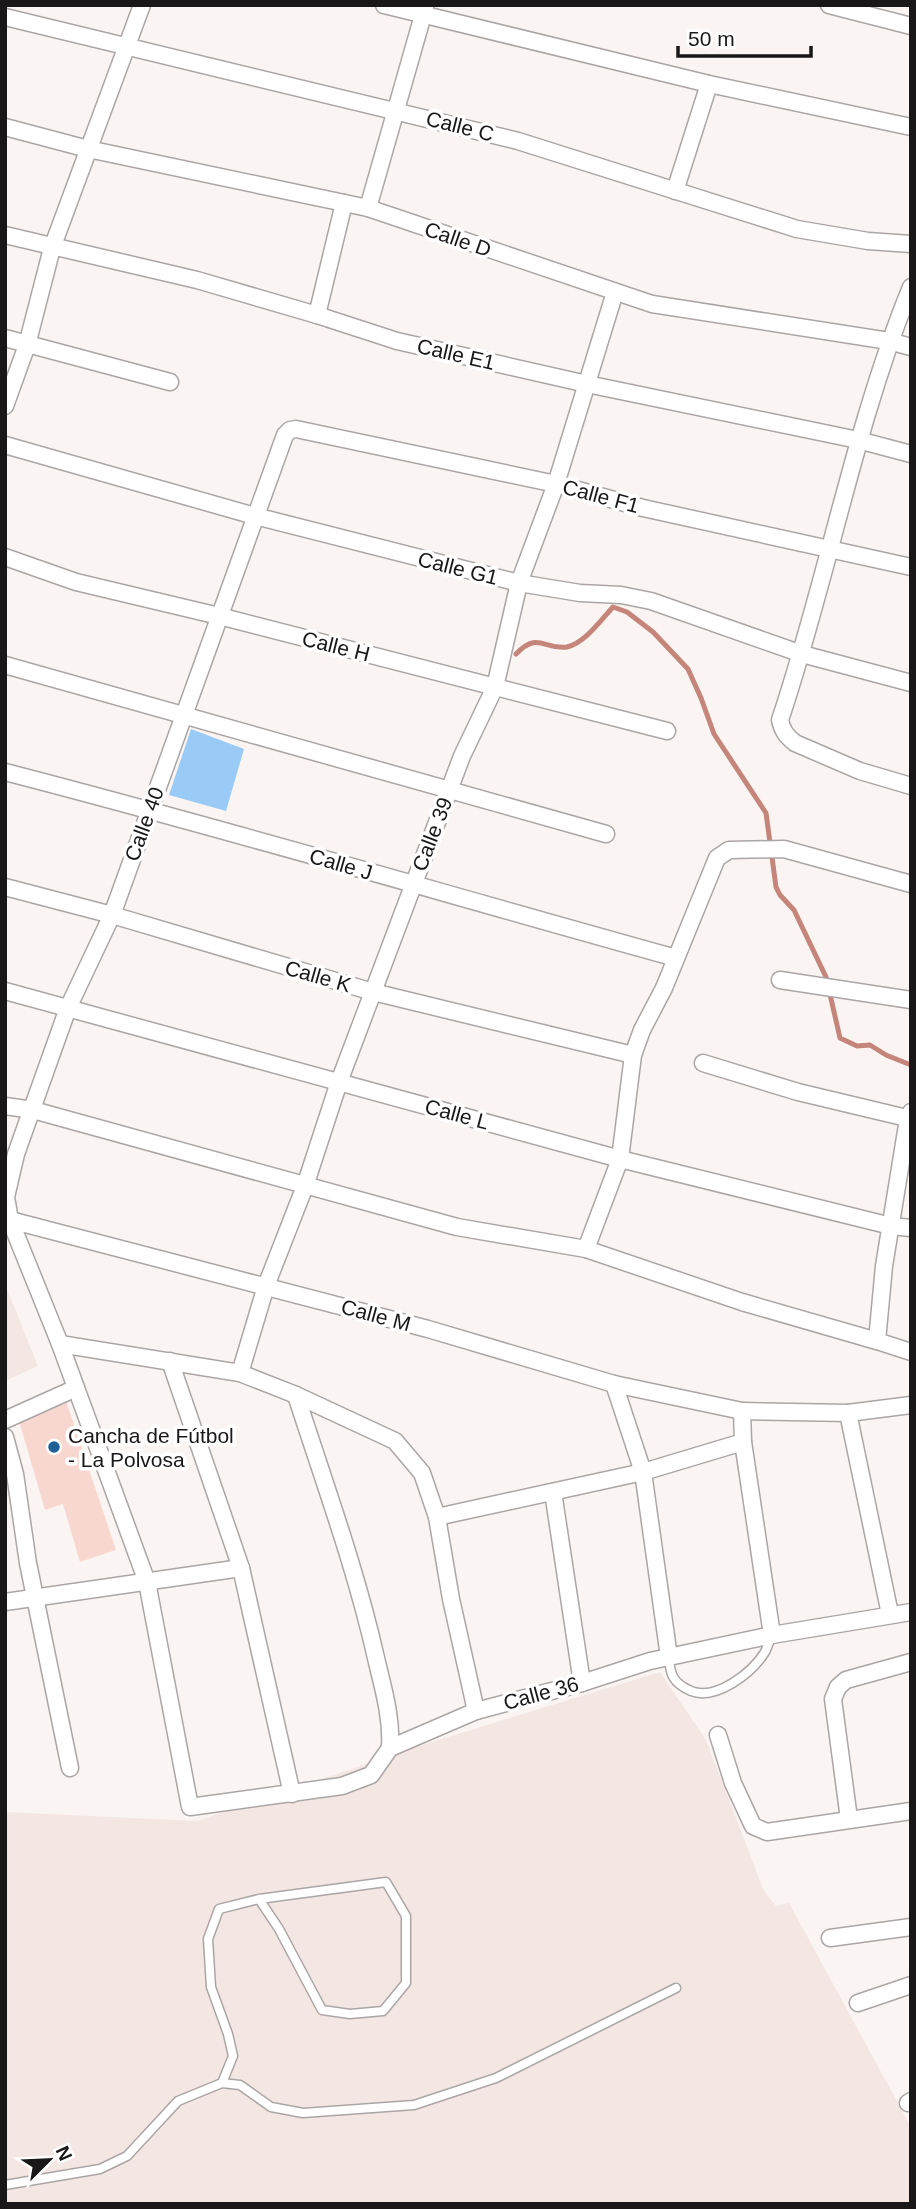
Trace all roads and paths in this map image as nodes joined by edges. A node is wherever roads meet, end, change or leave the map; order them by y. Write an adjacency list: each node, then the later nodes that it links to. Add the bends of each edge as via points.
1 (142, 5): 7 (street)
2 (384, 5): 4 (street)
3 (828, 5): 6 (street)
4 (424, 10): 8 (street); 9 (street)
5 (5, 17): 7 (street, Calle C)
6 (911, 26)
7 (126, 46): 9 (street, Calle C); 12 (street)
8 (709, 84): 11 (street); 13 (street)
9 (396, 110): 13 (street, Calle C, via 518,141); 15 (street)
10 (5, 127): 12 (street, Calle D)
11 (911, 127)
12 (88, 149): 14 (street, Calle D); 18 (street)
13 (675, 191): 17 (street, Calle C, via 797,229)
14 (344, 203): 15 (street, Calle D); 21 (street)
15 (368, 208): 20 (street, Calle D)
16 (5, 236): 18 (street, Calle E1)
17 (911, 244)
18 (52, 248): 21 (street, Calle E1, via 197,280); 24 (street)
19 (911, 287): 23 (street)
20 (615, 292): 23 (street, Calle D, via 652,304); 27 (street, Calle 39)
21 (317, 315): 27 (street, Calle E1, via 397,341)
22 (5, 338): 24 (street)
23 (889, 341): 25 (street, Calle D); 30 (street)
24 (27, 345): 26 (street); 28 (street)
25 (911, 347)
26 (170, 382)
27 (587, 384): 30 (street, Calle E1); 33 (street, Calle 39)
28 (5, 406)
29 (290, 430): 33 (street, Calle F1); 34 (street, Calle 40)
30 (858, 440): 32 (street, Calle E1); 35 (street)
31 (5, 446): 34 (street, Calle G1)
32 (911, 454)
33 (556, 484): 35 (street, Calle F1, via 643,508); 38 (street, Calle 39)
34 (255, 516): 38 (street, Calle G1); 39 (street, Calle 40)
35 (830, 548): 37 (street, Calle F1); 40 (street)
36 (5, 557): 39 (street, Calle H, via 76,582)
37 (911, 567)
38 (519, 583): 40 (street, Calle G1, via 651,601); 43 (street, Calle 39)
39 (219, 616): 43 (street, Calle H); 44 (street, Calle 40)
40 (802, 654): 42 (street, Calle G1); 47 (street, via 780,720 788,737 860,771)
41 (5, 665): 44 (street)
42 (911, 683)
43 (495, 687): 45 (street, Calle H); 48 (street, Calle 39)
44 (184, 714): 48 (street); 49 (street, Calle 40)
45 (667, 731)
46 (5, 772): 49 (street, Calle J)
47 (911, 786)
48 (449, 789): 50 (street); 52 (street, Calle 39)
49 (150, 809): 52 (street, Calle J); 54 (street, Calle 40)
50 (606, 834)
51 (911, 884): 55 (street, via 784,849 729,850 717,858)
52 (413, 885): 55 (street, Calle J); 58 (street, Calle 39)
53 (5, 887): 54 (street, Calle K)
54 (112, 915): 58 (street, Calle K); 60 (street, Calle 40)
55 (676, 958): 61 (street)
56 (780, 980): 59 (street)
57 (5, 991): 60 (street, Calle L)
58 (373, 992): 61 (street, Calle K); 63 (street, Calle 39)
59 (911, 1000)
60 (68, 1008): 63 (street, Calle L); 65 (street, Calle 40)
61 (634, 1055): 67 (street)
62 (703, 1063): 66 (street, via 798,1092)
63 (339, 1082): 67 (street, Calle L); 68 (street, Calle 39)
64 (5, 1106): 65 (street)
65 (33, 1110): 68 (street); 69 (street, Calle 40, via 6,1197)
66 (910, 1116): 70 (street)
67 (620, 1159): 70 (street, Calle L); 72 (street)
68 (305, 1186): 72 (street, via 457,1227); 73 (street, Calle 39)
69 (10, 1220): 73 (street, Calle M); 75 (street, Calle 40)
70 (891, 1226): 71 (street, Calle L); 74 (street)
71 (911, 1228)
72 (586, 1249): 74 (street, via 742,1302)
73 (266, 1286): 78 (street, Calle 39); 79 (street, Calle M)
74 (877, 1340): 76 (street)
75 (60, 1344): 77 (street); 80 (street, Calle 40)
76 (911, 1352)
77 (170, 1361): 78 (street); 91 (street)
78 (240, 1373): 81 (street)
79 (614, 1384): 83 (street, Calle M); 88 (street)
80 (76, 1388): 85 (street); 92 (street, Calle 40)
81 (296, 1395): 90 (street, via 395,1441 422,1473); 103 (street, via 369,1626 391,1724)
82 (911, 1405): 84 (street, Calle M)
83 (742, 1412): 84 (street, Calle M); 87 (street)
84 (848, 1413): 96 (street)
85 (5, 1420)
86 (5, 1437): 93 (street)
87 (743, 1442): 88 (street); 97 (street)
88 (643, 1472): 89 (street); 98 (street)
89 (553, 1492): 90 (street); 100 (street)
90 (437, 1517): 101 (street)
91 (241, 1567): 92 (street); 105 (street)
92 (147, 1582): 93 (street); 106 (street, Calle 40)
93 (37, 1598): 94 (street); 104 (street)
94 (5, 1602)
95 (911, 1612): 96 (street, Calle 36)
96 (890, 1614): 97 (street, Calle 36)
97 (772, 1635): 98 (street, Calle 36); 98 (lane, via 749,1669 716,1692 698,1694 678,1686 670,1675)
98 (668, 1657): 100 (street, Calle 36)
99 (911, 1662): 108 (street, via 846,1680 833,1699)
100 (582, 1683): 101 (street, Calle 36)
101 (476, 1710): 103 (street, Calle 36)
102 (718, 1735): 108 (street, via 753,1826 767,1832)
103 (390, 1748): 105 (street, Calle 36, via 370,1775 342,1786)
104 (70, 1768)
105 (292, 1794): 106 (street, Calle 36)
106 (190, 1807)
107 (911, 1811): 108 (street)
108 (849, 1819)
109 (259, 1899): 109 (lane, via 387,1882 406,1916 406,1983 383,2011 350,2014 322,2010); 115 (lane, via 219,1909 208,1939 211,1987 233,2056)
110 (911, 1927): 111 (street)
111 (830, 1938)
112 (911, 1985): 114 (street)
113 (676, 1988): 115 (lane, via 496,2078 414,2105 303,2113 271,2106 240,2085)
114 (858, 2003)
115 (222, 2083): 116 (lane, via 178,2101 127,2156 100,2169)
116 (5, 2185)

